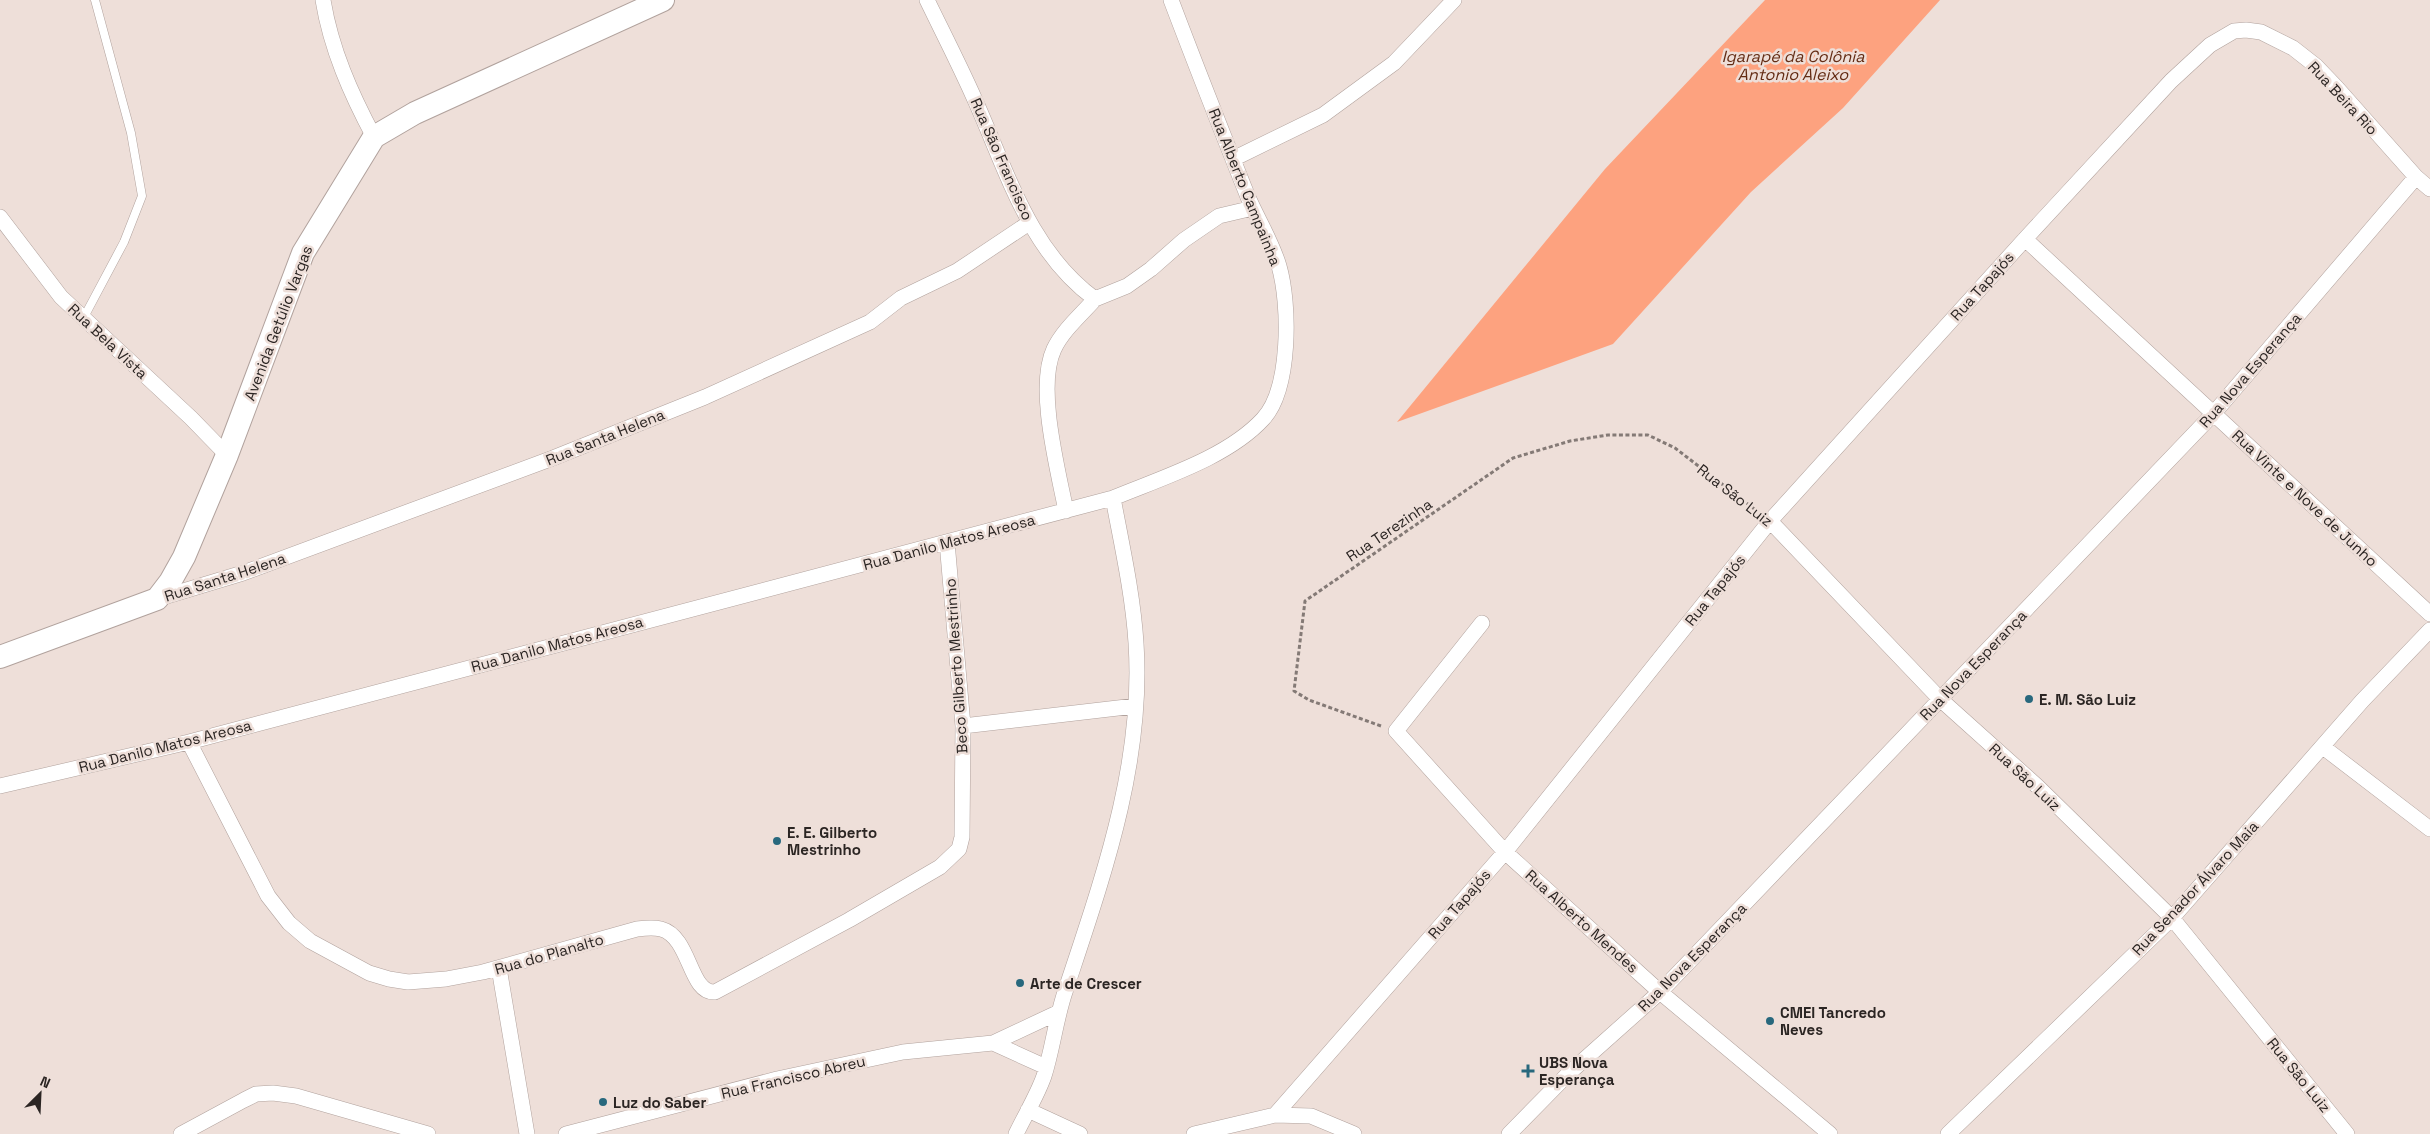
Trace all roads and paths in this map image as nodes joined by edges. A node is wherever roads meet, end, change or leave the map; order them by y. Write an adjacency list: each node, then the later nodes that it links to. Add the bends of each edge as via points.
1 (95, 0): 17 (lane, via 131,134 142,196 124,242)
2 (324, 0): 8 (street, via 341,66)
3 (663, 0): 8 (street, Avenida Getúlio Vargas, via 415,113)
4 (927, 0): 14 (street, Rua São Francisco)
5 (1172, 0): 9 (street, Rua Alberto Campainha)
6 (1454, 0): 9 (street, via 1394,62 1323,115)
7 (2171, 81): 10 (street, Rua Beira Rio, via 2223,35 2246,30 2261,32 2293,48 2316,66); 15 (street, Rua Tapajós)
8 (374, 137): 20 (street, Avenida Getúlio Vargas, via 303,253)
9 (1233, 159): 12 (street, Rua Alberto Campainha)
10 (2416, 177): 11 (street, Rua Beira Rio); 18 (street, Rua Nova Esperança)
11 (2430, 189)
12 (1253, 208): 16 (street, via 1219,216 1127,286); 21 (street, Rua Alberto Campainha, via 1279,266 1287,349 1280,387 1264,418 1246,434 1224,448)
13 (0, 216): 17 (street, Rua Bela Vista, via 61,297)
14 (1029, 223): 16 (street, Rua São Francisco, via 1066,275); 25 (street, Rua Santa Helena, via 957,271 901,298 870,322 705,397 554,458 243,574)
15 (2024, 239): 18 (street, Rua Vinte e Nove de Junho); 23 (street, Rua Tapajós)
16 (1095, 299): 22 (street, via 1060,338 1048,371 1050,415)
17 (83, 319): 20 (street, Rua Bela Vista)
18 (2214, 413): 26 (street, Rua Vinte e Nove de Junho); 30 (street, Rua Nova Esperança)
19 (1675, 448): 23 (path, Rua São Luiz); 33 (path, Rua Terezinha, via 1648,435 1608,435 1570,441 1513,458 1306,601 1294,691 1309,700)
20 (227, 455): 25 (street, Avenida Getúlio Vargas, via 184,557)
21 (1113, 498): 22 (street, Rua Danilo Matos Areosa); 31 (street, via 1136,644)
22 (1066, 511): 24 (street, Rua Danilo Matos Areosa)
23 (1770, 521): 30 (street, Rua São Luiz); 39 (street, Rua Tapajós)
24 (947, 542): 32 (street, Beco Gilberto Mestrinho); 34 (street, Rua Danilo Matos Areosa)
25 (156, 600): 29 (street)
26 (2430, 614)
27 (1482, 623): 33 (street)
28 (2430, 630): 35 (street, Rua Senador Álvaro Maia)
29 (0, 657)
30 (1940, 699): 40 (street, Rua São Luiz, via 2037,786); 42 (street, Rua Nova Esperança)
31 (1135, 706): 32 (street); 43 (street, via 1125,789 1107,865)
32 (964, 726): 38 (street, Beco Gilberto Mestrinho, via 962,837)
33 (1396, 731): 39 (street, Rua Alberto Mendes)
34 (189, 742): 36 (street, Rua Danilo Matos Areosa); 41 (street, Rua do Planalto, via 268,896 289,923 310,941 368,973 408,982 446,979)
35 (2323, 747): 37 (street); 40 (street, Rua Senador Álvaro Maia)
36 (0, 786)
37 (2430, 829)
38 (959, 849): 41 (street, Rua do Planalto, via 931,872 715,992 702,988 677,938 660,929 637,929)
39 (1505, 852): 42 (street, Rua Alberto Mendes); 47 (street, Rua Tapajós)
40 (2172, 918): 58 (street, Rua Senador Álvaro Maia); 59 (street, Rua São Luiz)
41 (499, 968): 50 (street)
42 (1660, 992): 56 (street, Rua Nova Esperança, via 1568,1074); 57 (street, Rua Alberto Mendes)
43 (1057, 1013): 44 (street, Rua Francisco Abreu); 45 (street)
44 (993, 1043): 45 (street, Rua Francisco Abreu); 51 (street, Rua Francisco Abreu, via 903,1052 776,1079)
45 (1046, 1066): 46 (street)
46 (1028, 1110): 52 (street); 53 (street)
47 (1275, 1115): 54 (street); 55 (street, via 1311,1116)
48 (181, 1134): 49 (street, via 256,1094 273,1093 296,1096)
49 (428, 1134)
50 (528, 1134)
51 (566, 1134)
52 (1016, 1134)
53 (1080, 1134)
54 (1194, 1134)
55 (1354, 1134)
56 (1509, 1134)
57 (1830, 1134)
58 (1948, 1134)
59 (2347, 1134)

